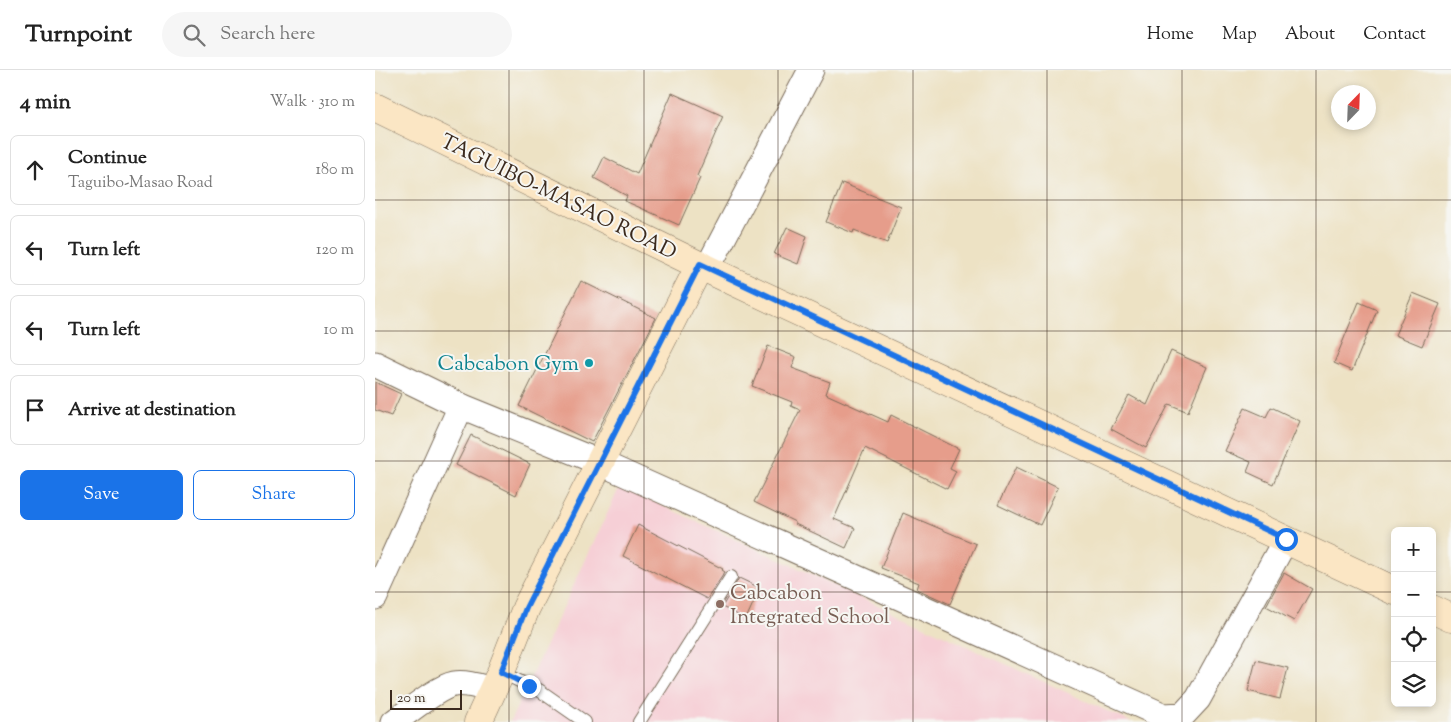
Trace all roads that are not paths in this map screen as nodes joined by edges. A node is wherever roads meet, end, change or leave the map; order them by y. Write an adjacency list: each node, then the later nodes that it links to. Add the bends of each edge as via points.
1 (811, 70): 3 (street)
2 (375, 107): 3 (main road, TAGUIBO-MASAO ROAD)
3 (703, 267): 6 (main road); 7 (main road, TAGUIBO-MASAO ROAD)
4 (375, 364): 5 (street)
5 (461, 406): 6 (street); 10 (street)
6 (601, 462): 7 (street, via 1164,716 1183,715 1198,699); 13 (main road, via 526,608)
7 (1286, 539): 9 (main road, TAGUIBO-MASAO ROAD)
8 (731, 577): 17 (lane)
9 (1391, 589)
10 (375, 597)
11 (1436, 611): 12 (main road)
12 (1451, 618)
13 (497, 681): 14 (street, via 453,684 432,694); 15 (main road); 16 (lane, via 534,688)
14 (394, 722)
15 (478, 722)
16 (585, 722)
17 (639, 722)

